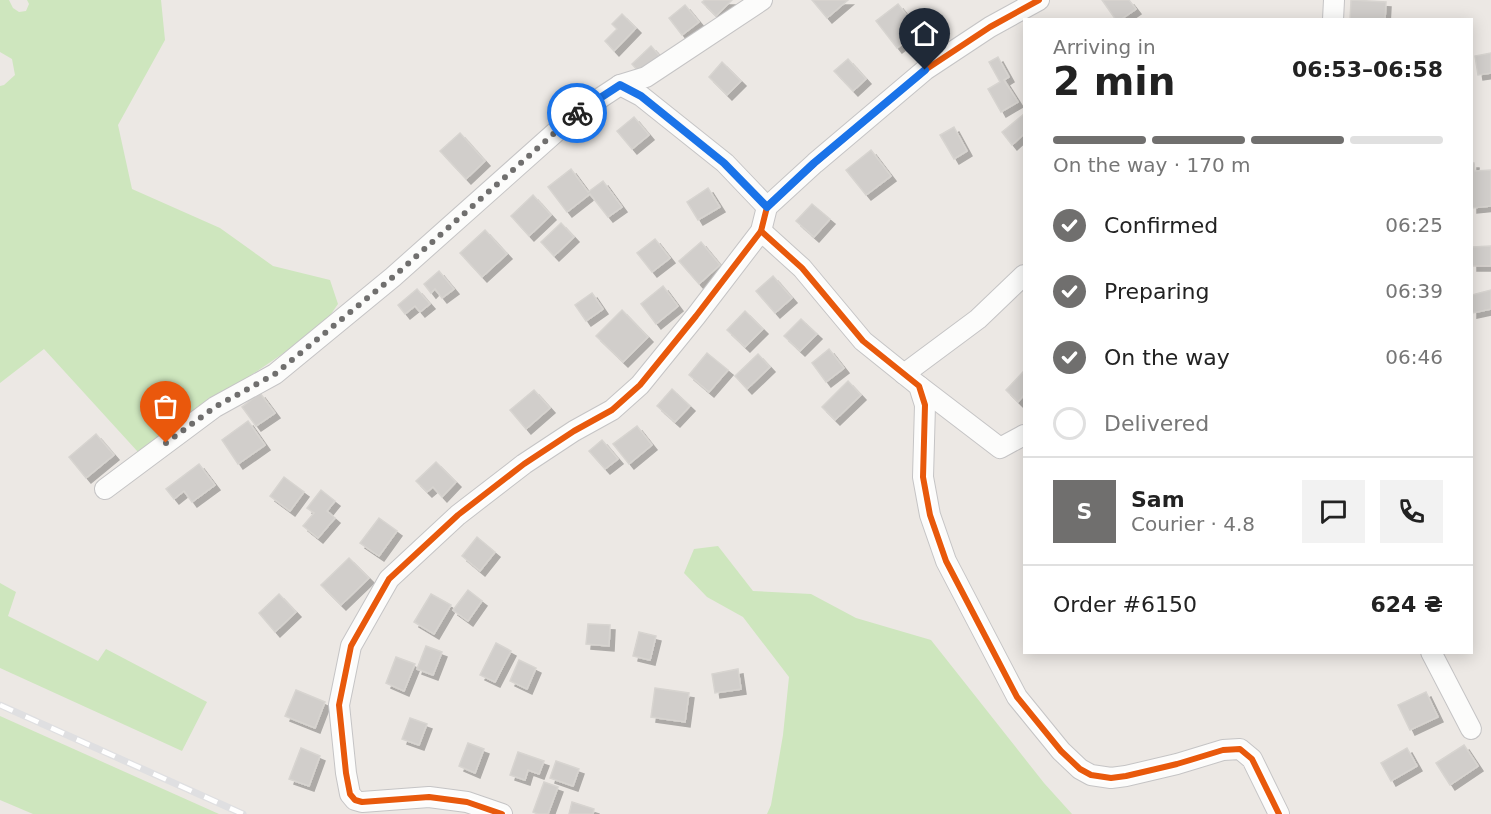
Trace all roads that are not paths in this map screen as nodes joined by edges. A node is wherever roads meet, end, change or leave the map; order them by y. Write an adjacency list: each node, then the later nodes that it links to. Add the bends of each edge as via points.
1 (1039, 0): 6 (street, via 925,70)
2 (1334, 0): 4 (street)
3 (760, 1): 5 (street, via 646,77)
4 (1333, 18)
5 (620, 85): 6 (street, via 641,96 724,163); 11 (street, via 576,114 393,277 275,374 215,407)
6 (767, 207): 7 (street)
7 (761, 231): 9 (street, via 802,268 863,341); 14 (street, via 640,385 612,410 515,471 458,515 389,579 351,646 339,705 350,794 362,802 438,798 467,802)
8 (1023, 276): 9 (street)
9 (911, 380): 10 (street, via 1000,448); 15 (street, via 925,405 923,477 930,515 946,561 1017,697 1061,751 1091,775 1111,778 1240,749 1252,759)
10 (1023, 436)
11 (105, 489)
12 (1432, 654): 13 (street)
13 (1471, 729)
14 (502, 814)
15 (1280, 814)

